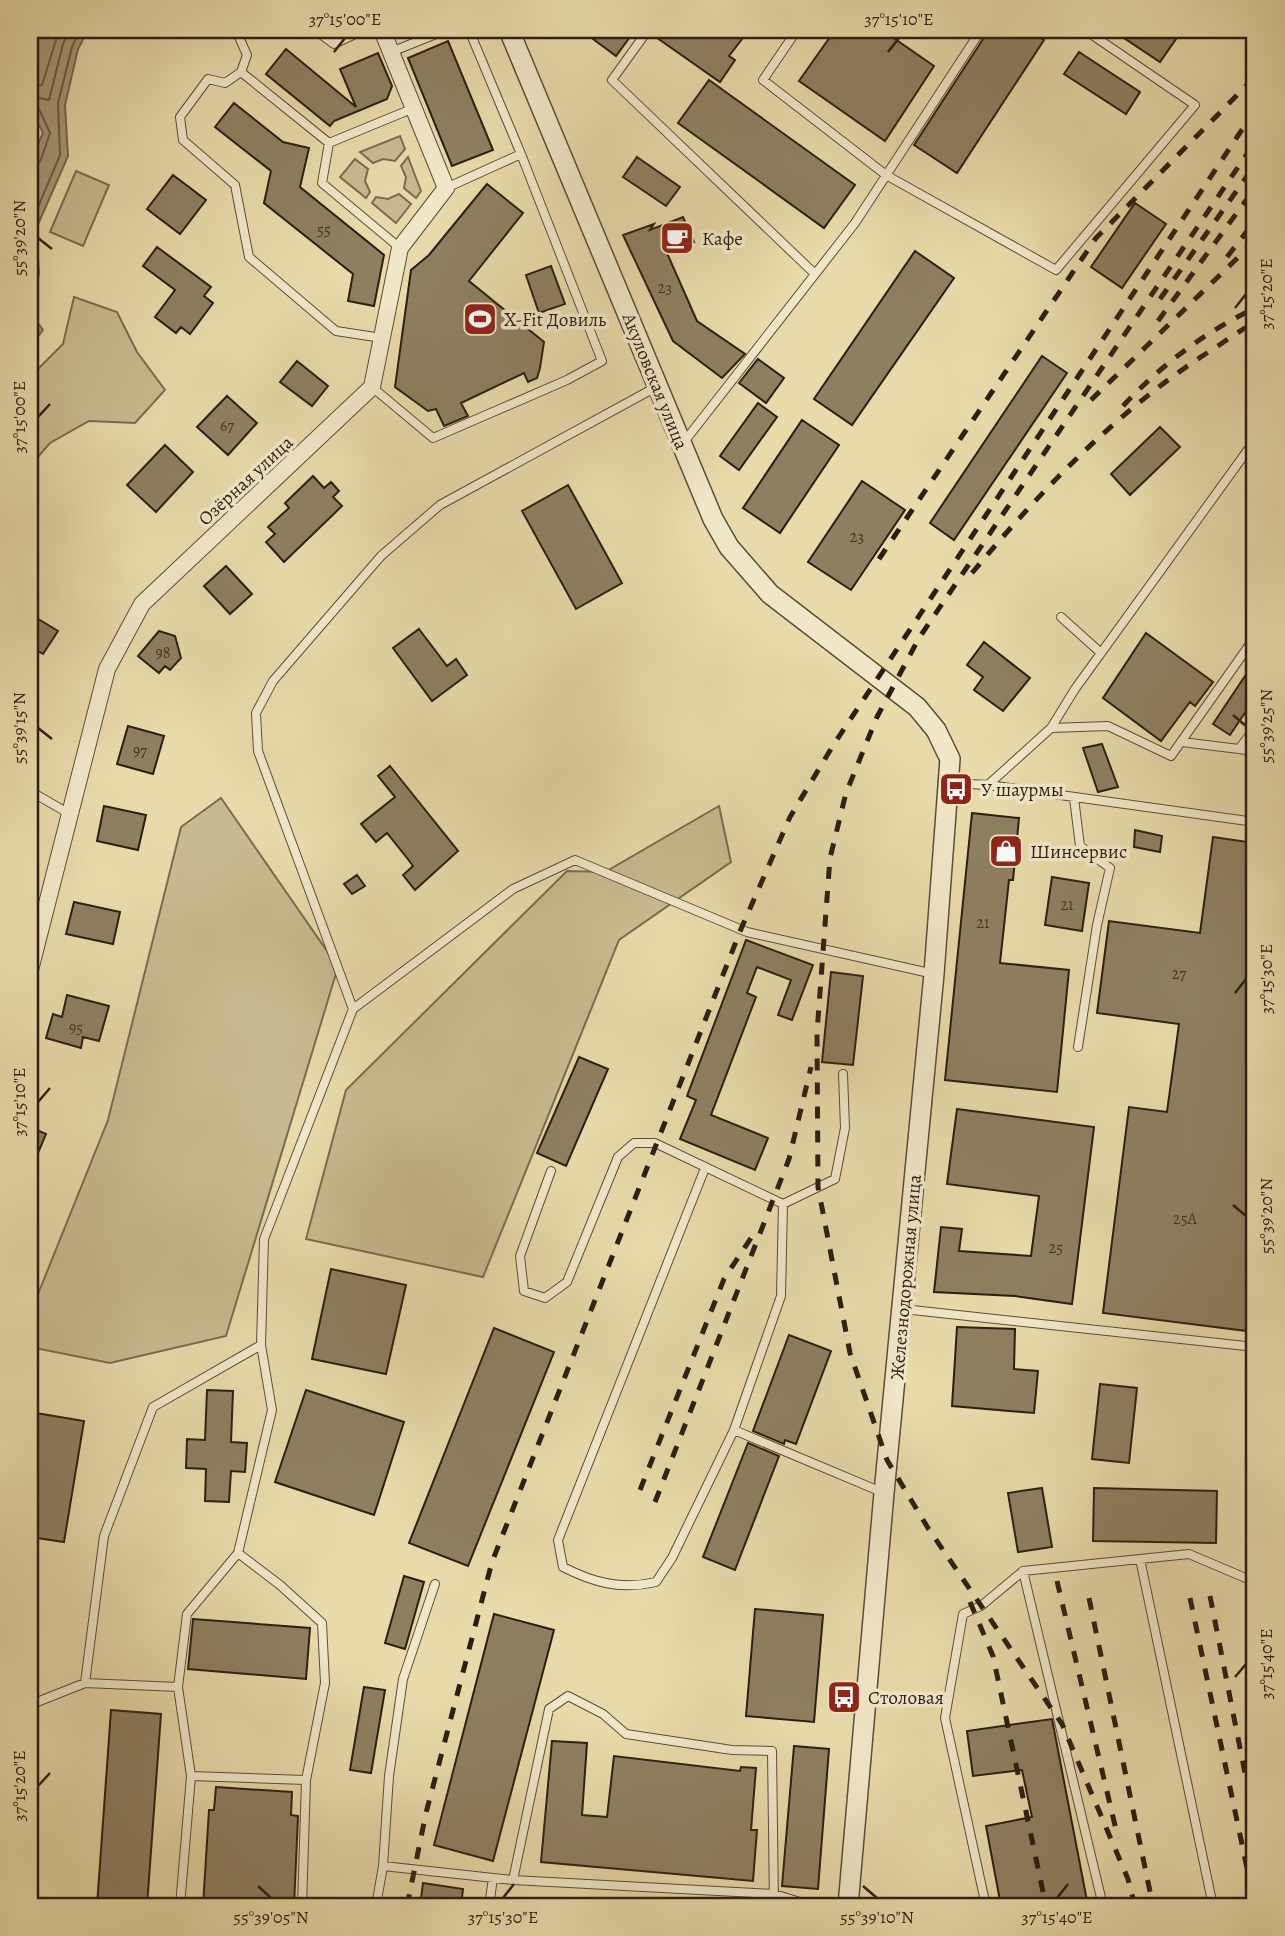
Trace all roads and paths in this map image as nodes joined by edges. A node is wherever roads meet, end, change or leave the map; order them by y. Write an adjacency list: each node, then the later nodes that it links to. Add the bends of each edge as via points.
1 (245, 30): 13 (lane, via 239,37 247,55)
2 (315, 30): 3 (lane, via 334,44)
3 (364, 30)
4 (382, 30): 12 (street)
5 (446, 30): 12 (lane)
6 (469, 30): 16 (lane)
7 (509, 30): 22 (street, Акуловская улица)
8 (648, 30): 20 (lane, via 612,80)
9 (797, 30): 17 (lane, via 763,80)
10 (981, 30): 17 (lane)
11 (1085, 30): 17 (lane, via 1195,105 1056,270)
12 (391, 52): 14 (street)
13 (241, 72): 15 (lane); 21 (lane, via 225,83 208,79 180,117 183,140 235,185 249,257 336,331)
14 (414, 108): 15 (lane); 18 (street)
15 (329, 144): 19 (lane, via 322,183)
16 (521, 154): 18 (lane); 23 (lane, via 602,361 433,438)
17 (886, 175): 20 (lane)
18 (446, 188): 19 (street)
19 (400, 248): 21 (street)
20 (815, 274): 25 (lane)
21 (382, 338): 23 (street)
22 (659, 386): 25 (street, Акуловская улица); 43 (lane, via 440,505 381,556 273,681 256,712 258,751)
23 (372, 387): 39 (street, Озёрная улица, via 142,604 107,669)
24 (1255, 440): 28 (lane)
25 (682, 445): 29 (street, Акуловская улица, via 713,519 748,571 770,594)
26 (1061, 618): 28 (lane)
27 (1255, 637): 32 (lane)
28 (1101, 653): 30 (lane)
29 (879, 675): 35 (street, Железнодорожная улица, via 918,707 936,730 950,759)
30 (1051, 728): 32 (lane, via 1108,726 1171,756); 36 (lane)
31 (1255, 728): 33 (lane)
32 (1182, 742): 33 (lane)
33 (1239, 749): 34 (lane)
34 (1255, 751)
35 (950, 783): 36 (lane); 42 (street, Железнодорожная улица)
36 (988, 785): 38 (lane)
37 (30, 791): 39 (lane)
38 (1074, 798): 40 (lane); 44 (lane, via 1080,846 1110,868)
39 (68, 813): 41 (street, Озёрная улица)
40 (1255, 822)
41 (30, 970)
42 (934, 974): 43 (lane, via 747,932 575,860 513,888); 49 (street, Железнодорожная улица)
43 (353, 1009): 50 (lane, via 264,1239)
44 (1078, 1047)
45 (843, 1074): 48 (lane, via 845,1128 835,1179)
46 (705, 1168): 47 (lane, via 655,1143 634,1143 618,1157 567,1282 545,1298 524,1291 520,1256); 48 (lane); 52 (lane, via 558,1540 563,1567 589,1580 632,1588 656,1582)
47 (551, 1171)
48 (783, 1204): 52 (lane, via 781,1296)
49 (901, 1309): 51 (lane); 53 (street, Железнодорожная улица)
50 (261, 1345): 54 (lane, via 272,1410); 59 (lane, via 153,1407 104,1536)
51 (1255, 1347)
52 (734, 1430): 53 (lane)
53 (884, 1493): 74 (street, Железнодорожная улица)
54 (238, 1553): 60 (lane, via 187,1614); 63 (lane, via 322,1623 325,1683)
55 (1140, 1559): 56 (lane); 57 (lane, via 1189,1554); 77 (lane)
56 (1023, 1571): 75 (lane, via 981,1606 963,1614 945,1718); 76 (lane)
57 (1255, 1582)
58 (435, 1584): 64 (lane, via 402,1679)
59 (85, 1683): 60 (lane); 61 (lane, via 32,1704)
60 (178, 1687): 62 (lane)
61 (30, 1749)
62 (191, 1776): 63 (lane); 68 (lane)
63 (306, 1780): 69 (lane)
64 (383, 1866): 65 (lane); 70 (lane)
65 (493, 1878): 66 (lane); 71 (lane)
66 (513, 1880): 67 (lane); 67 (lane, via 550,1709 568,1696 603,1714 626,1734 772,1751)
67 (774, 1894): 72 (lane); 73 (lane)
68 (180, 1906)
69 (302, 1906)
70 (376, 1906)
71 (489, 1906)
72 (774, 1906)
73 (813, 1906)
74 (848, 1906)
75 (986, 1906)
76 (1103, 1906)
77 (1213, 1906)

